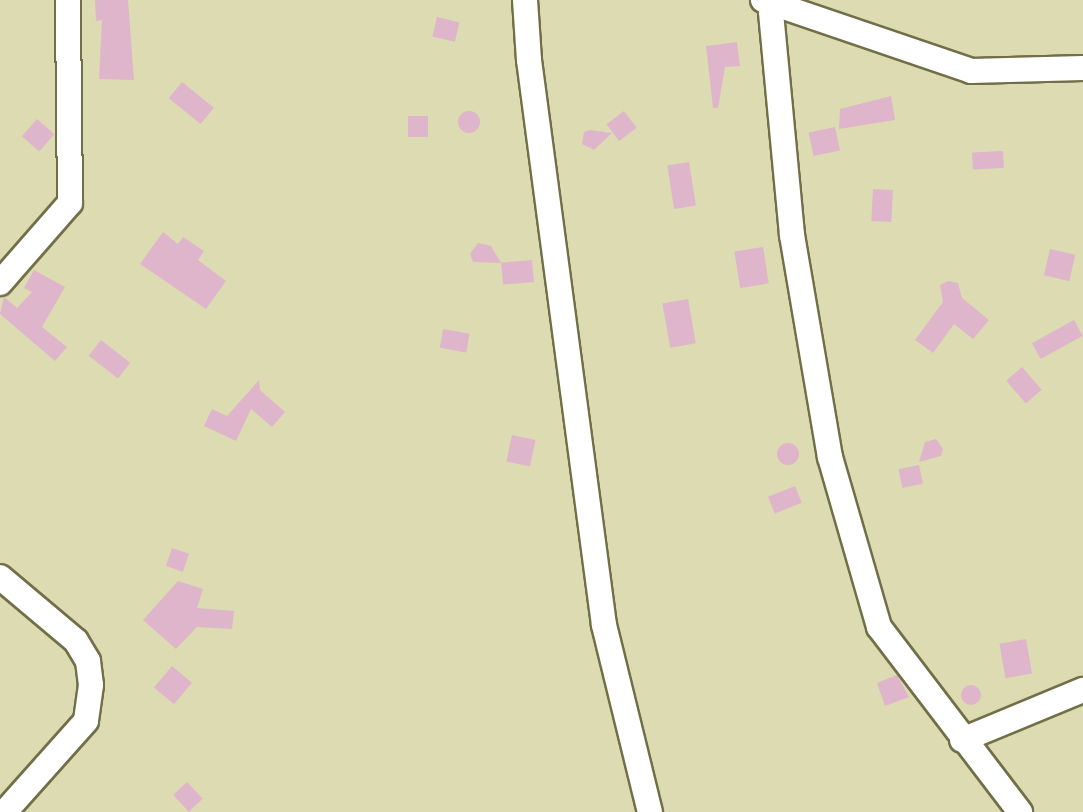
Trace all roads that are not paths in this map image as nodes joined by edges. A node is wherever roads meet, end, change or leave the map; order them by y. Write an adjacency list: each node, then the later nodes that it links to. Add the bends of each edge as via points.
1 (68, 0): 5 (street, via 70,203)
2 (525, 0): 10 (street, via 604,625)
3 (767, 1): 4 (street, via 971,71); 8 (street, via 792,235 830,457 879,627)
4 (1083, 68)
5 (0, 283)
6 (0, 577): 9 (street, via 76,641 88,661 91,685 86,721)
7 (1083, 690): 8 (street)
8 (962, 740): 11 (street, via 985,760)
9 (5, 812)
10 (650, 812)
11 (1020, 812)

